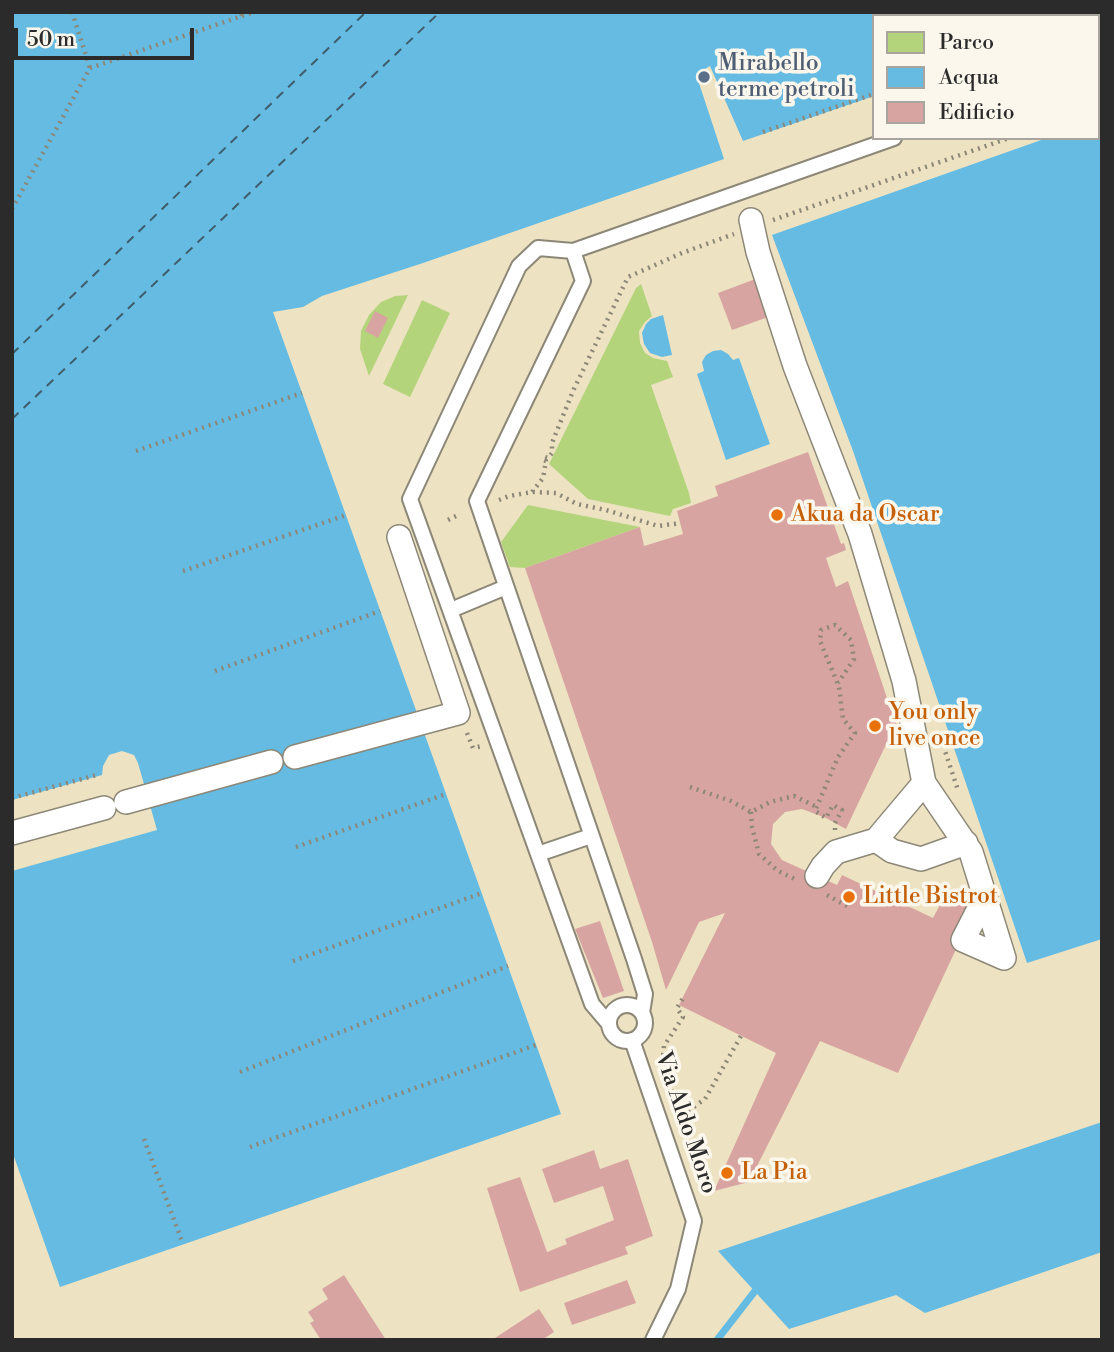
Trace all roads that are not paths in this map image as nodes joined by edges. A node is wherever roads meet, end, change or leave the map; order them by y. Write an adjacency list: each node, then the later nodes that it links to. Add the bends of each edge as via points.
1 (888, 140): 3 (lane)
2 (757, 223): 7 (street, via 758,252 795,366 860,534 904,681)
3 (573, 251): 5 (lane, via 583,281 477,501); 6 (lane, via 538,248 519,267 410,499)
4 (399, 537): 8 (street, via 458,713 295,757 280,748 271,762)
5 (506, 587): 6 (lane); 9 (lane)
6 (451, 610): 12 (lane)
7 (924, 782): 10 (street); 11 (street)
8 (12, 833)
9 (591, 836): 12 (lane); 15 (lane, via 645,994)
10 (876, 840): 11 (street, via 892,851 921,859); 13 (street, via 836,852)
11 (966, 844): 14 (street)
12 (538, 854): 16 (lane, via 592,1004)
13 (814, 884)
14 (985, 897)
15 (642, 1013): 16 (lane, via 633,1005 621,1006 612,1013); 17 (lane, via 643,1031)
16 (609, 1024): 17 (lane, via 617,1038)
17 (632, 1040): 18 (lane, Via Aldo Moro, via 694,1221 678,1289)
18 (653, 1340)

